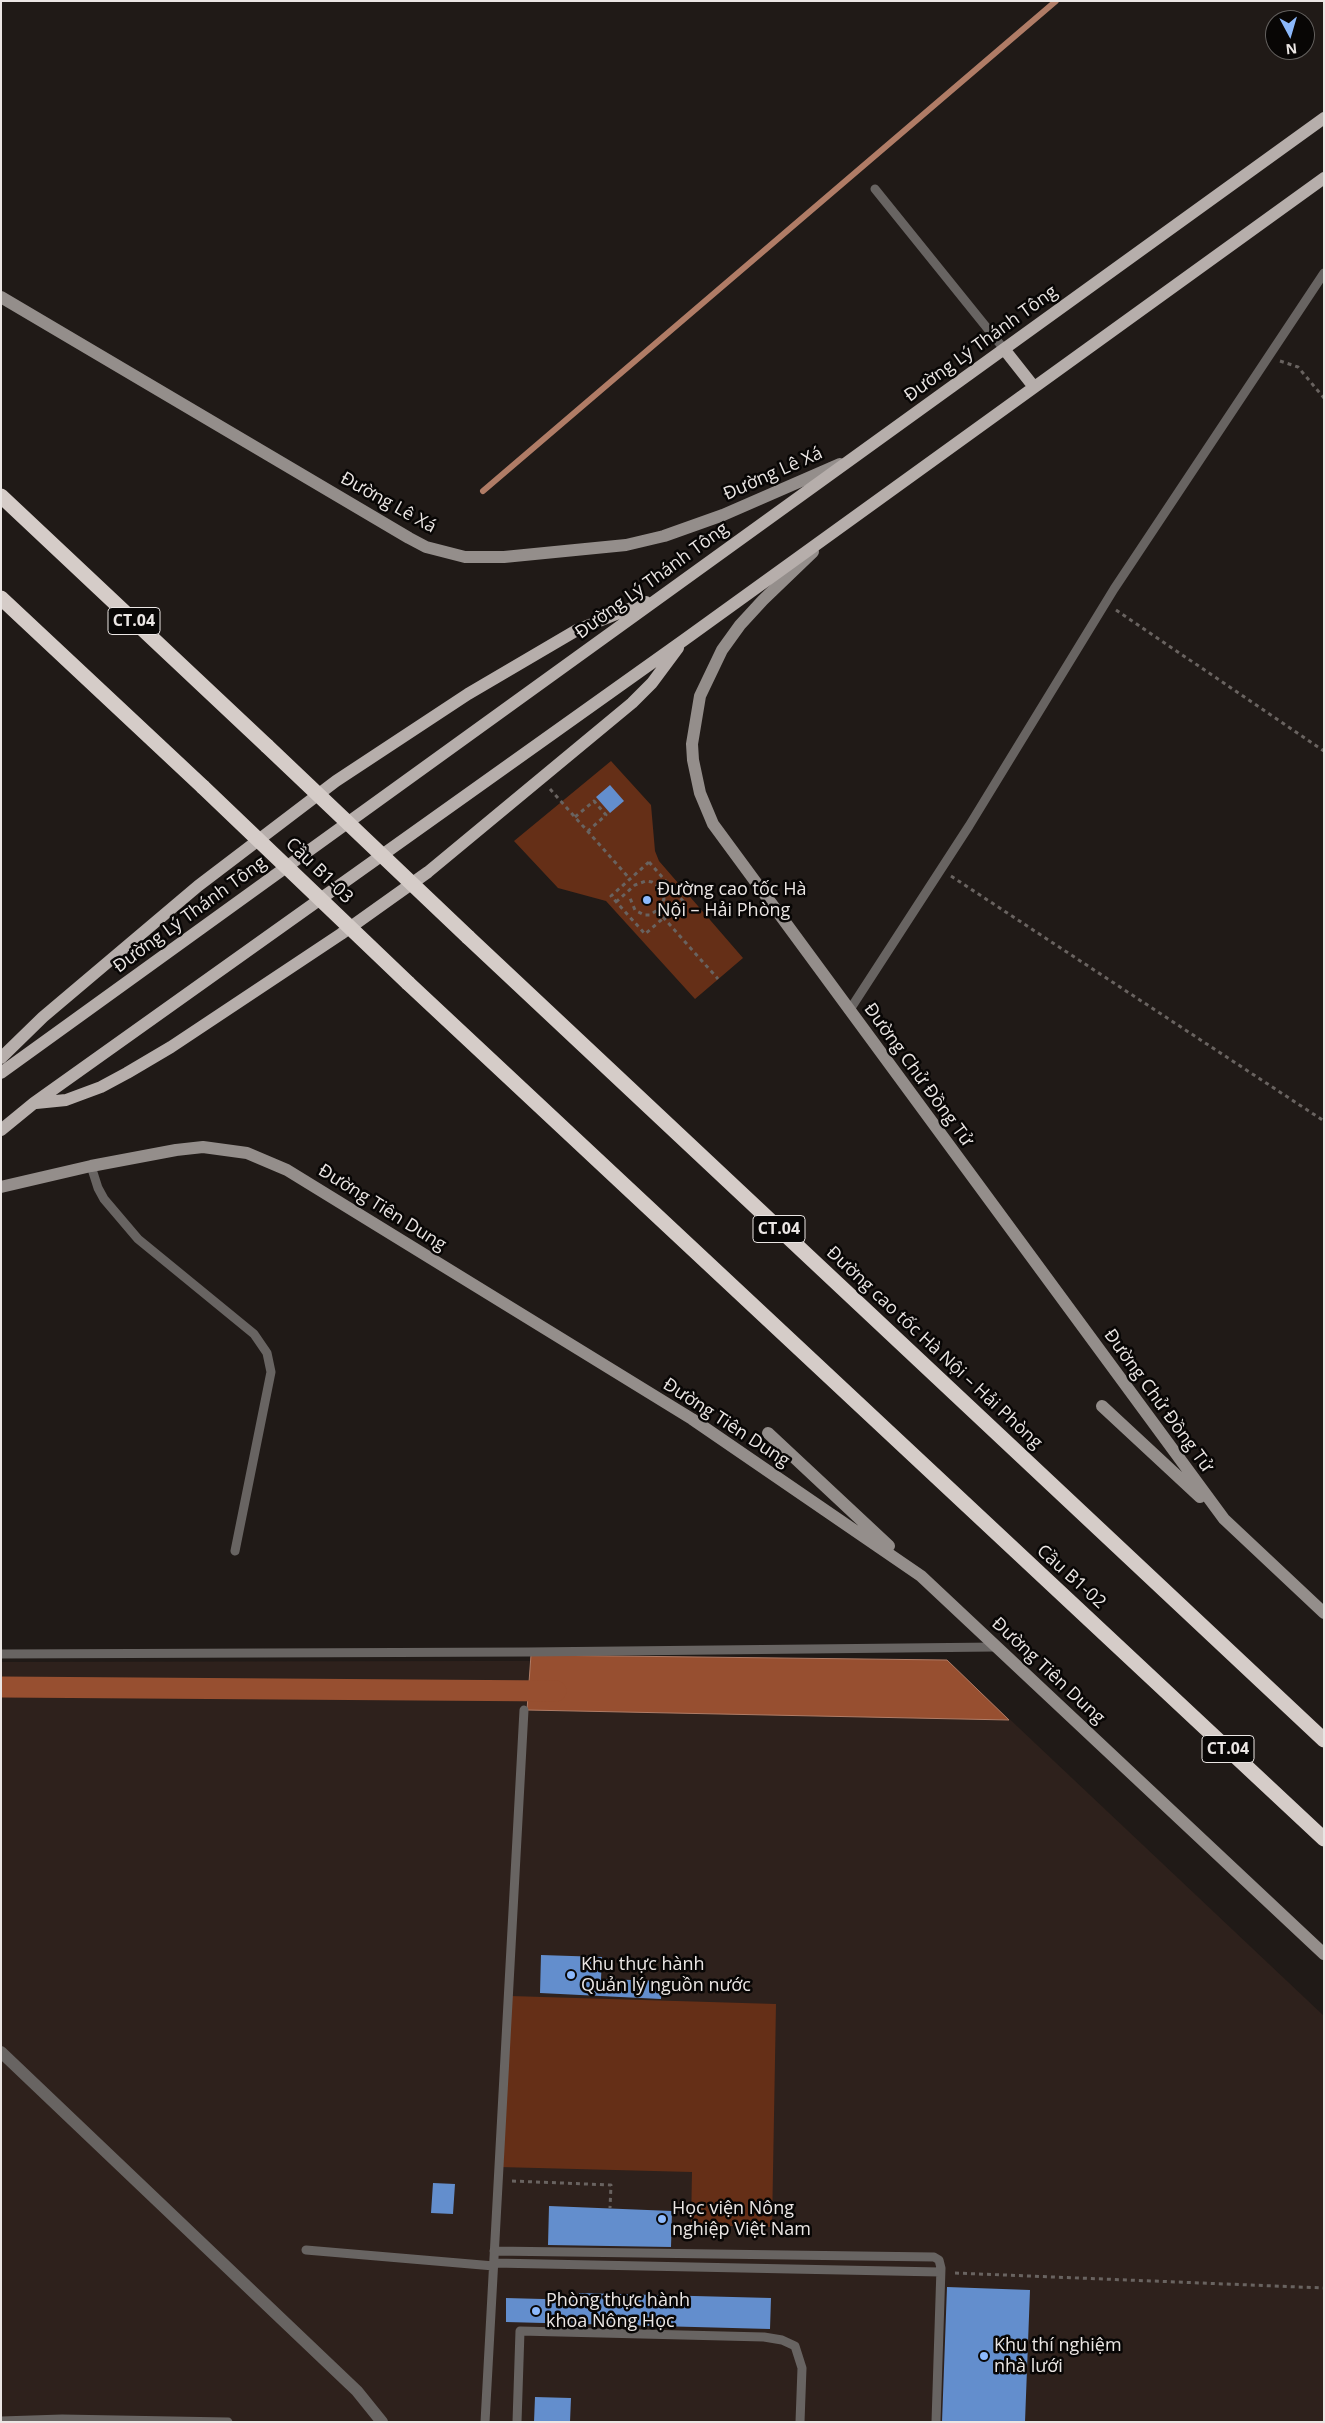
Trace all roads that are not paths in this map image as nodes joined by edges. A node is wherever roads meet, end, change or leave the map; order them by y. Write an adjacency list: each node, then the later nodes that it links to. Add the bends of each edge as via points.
1 (1324, 118): 6 (main road, Đường Lý Thánh Tông)
2 (1324, 178): 7 (main road)
3 (875, 189): 6 (lane)
4 (1324, 273): 14 (lane, via 1105,603)
5 (1, 296): 8 (main road, Đường Lê Xá, via 409,538 426,547 465,557 504,557 589,549 664,536 723,515)
6 (1004, 349): 7 (main road); 8 (main road, Đường Lý Thánh Tông)
7 (1034, 387): 10 (main road)
8 (852, 459): 12 (main road, Đường Lý Thánh Tông)
9 (1, 496): 31 (highway, Đường cao tốc Hà Nội – Hải Phòng / CT.04, bridge)
10 (838, 528): 13 (main road); 14 (main road, Đường Chử Đồng Tử, via 763,600 722,650 700,696 692,744 698,784 713,824)
11 (1, 598): 24 (highway, Cầu B1-03 / CT.04, bridge)
12 (658, 599): 15 (main road, via 577,630 468,694 336,781 190,892 43,1017); 16 (main road, Đường Lý Thánh Tông)
13 (684, 640): 17 (main road); 17 (main road, via 652,683 632,703 498,816 412,883 172,1047 101,1087 66,1100)
14 (849, 1011): 23 (main road, Đường Chử Đồng Tử)
15 (1, 1058)
16 (1, 1073)
17 (34, 1103): 18 (main road)
18 (1, 1130)
19 (91, 1166): 20 (main road, Đường Tiên Dung); 25 (lane, via 104,1199 138,1239 254,1334 266,1353 271,1372); 26 (main road, Đường Tiên Dung, via 203,1147 233,1150 275,1163 692,1419)
20 (1, 1187)
21 (1102, 1406): 23 (main road)
22 (768, 1434): 26 (main road)
23 (1224, 1519): 27 (main road, Đường Chử Đồng Tử)
24 (985, 1524): 32 (highway, Cầu B1-02 / CT.04)
25 (235, 1551)
26 (921, 1576): 28 (main road, Đường Tiên Dung)
27 (1324, 1613)
28 (996, 1646): 29 (lane); 33 (main road, Đường Tiên Dung)
29 (1, 1654)
30 (524, 1710): 36 (lane)
31 (1324, 1740)
32 (1324, 1839)
33 (1324, 1954)
34 (1, 2052): 41 (street, via 357,2391)
35 (306, 2250): 37 (lane)
36 (494, 2251): 37 (lane); 38 (lane, via 918,2256 936,2258)
37 (494, 2264): 38 (lane); 42 (lane)
38 (940, 2272): 45 (lane)
39 (1, 2421): 40 (lane)
40 (228, 2422)
41 (382, 2422)
42 (485, 2422)
43 (517, 2422): 44 (lane, via 520,2331 782,2340 795,2346 802,2368)
44 (800, 2422)
45 (936, 2422)

